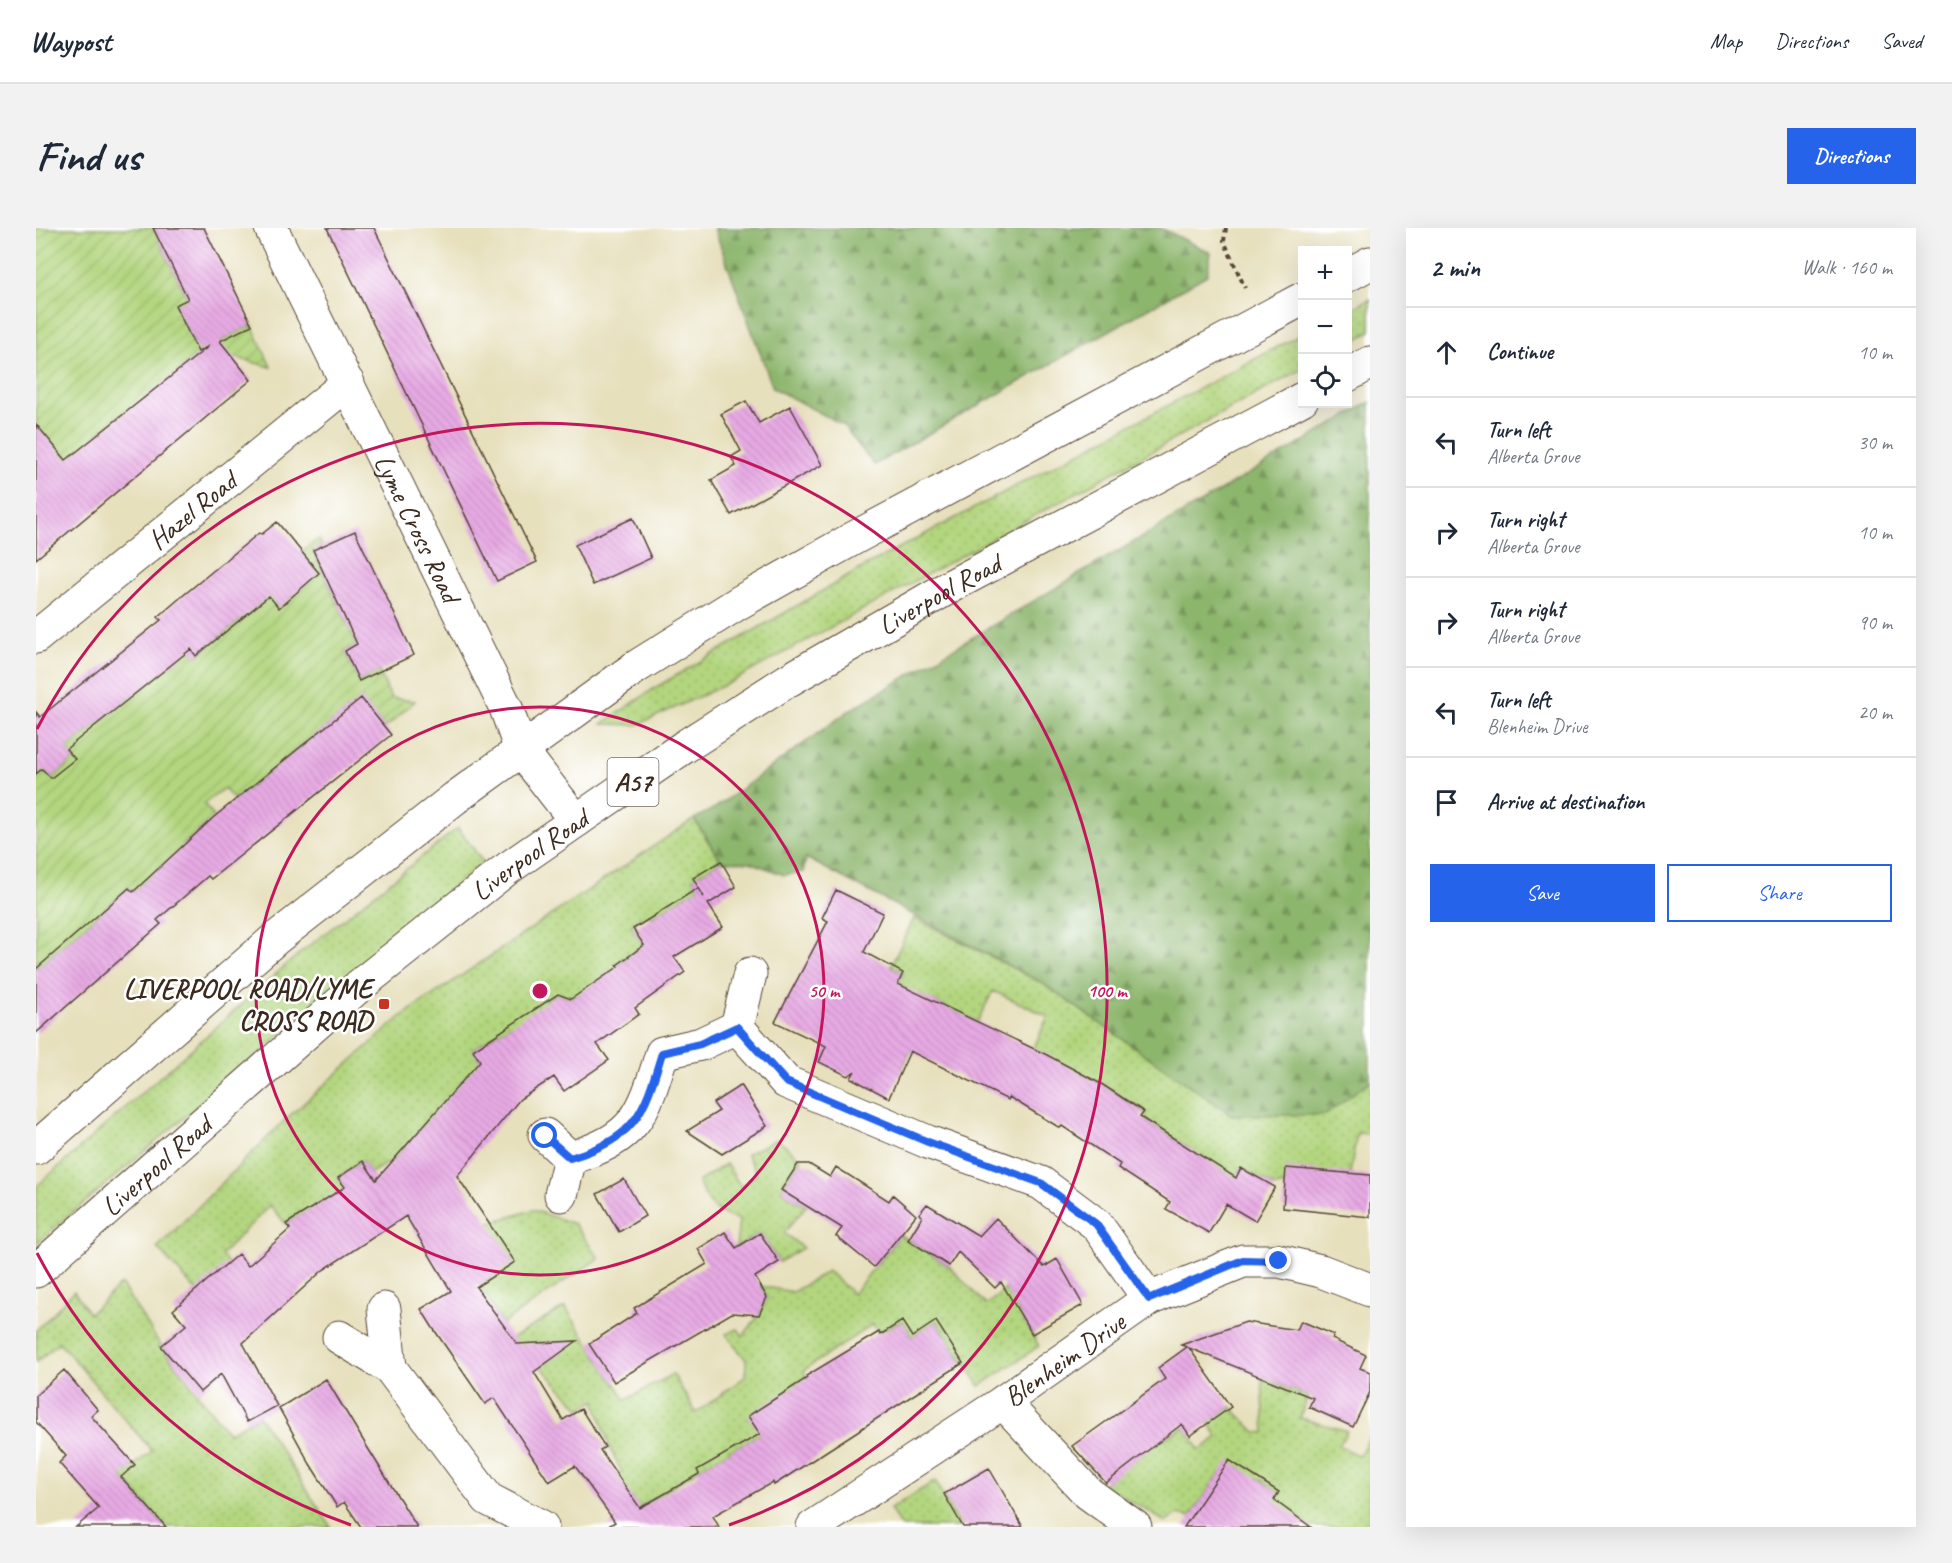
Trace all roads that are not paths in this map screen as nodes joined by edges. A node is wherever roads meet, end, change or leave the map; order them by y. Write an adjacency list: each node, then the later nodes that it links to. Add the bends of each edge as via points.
1 (271, 228): 7 (main road, Lyme Cross Road)
2 (1370, 263): 3 (main road)
3 (1352, 272)
4 (1300, 300): 10 (main road, via 740,602 636,667)
5 (1370, 363): 6 (main road)
6 (1352, 372)
7 (348, 383): 9 (main road, Hazel Road); 10 (main road, Lyme Cross Road, via 506,708)
8 (1298, 401): 11 (main road, Liverpool Road / A57, via 951,586 787,681)
9 (36, 637)
10 (521, 750): 11 (main road, Lyme Cross Road); 15 (main road, via 275,939)
11 (576, 821): 18 (main road, Liverpool Road / A57, via 504,871 359,986)
12 (750, 975): 13 (main road)
13 (737, 1027): 16 (main road, via 700,1044 662,1053 649,1095 627,1132 598,1149); 20 (main road, via 786,1082 928,1142 1041,1183 1096,1224)
14 (545, 1136): 16 (main road)
15 (36, 1148)
16 (570, 1158): 17 (main road)
17 (561, 1196)
18 (36, 1271)
19 (1370, 1290): 20 (main road, Blenheim Drive, via 1321,1271 1243,1260)
20 (1149, 1299): 24 (main road, Blenheim Drive)
21 (384, 1309): 23 (main road)
22 (339, 1337): 23 (main road)
23 (390, 1368): 25 (main road, via 488,1499)
24 (1003, 1402): 26 (main road, Blenheim Drive); 27 (main road, via 1088,1493)
25 (542, 1527)
26 (813, 1527)
27 (1136, 1527)

